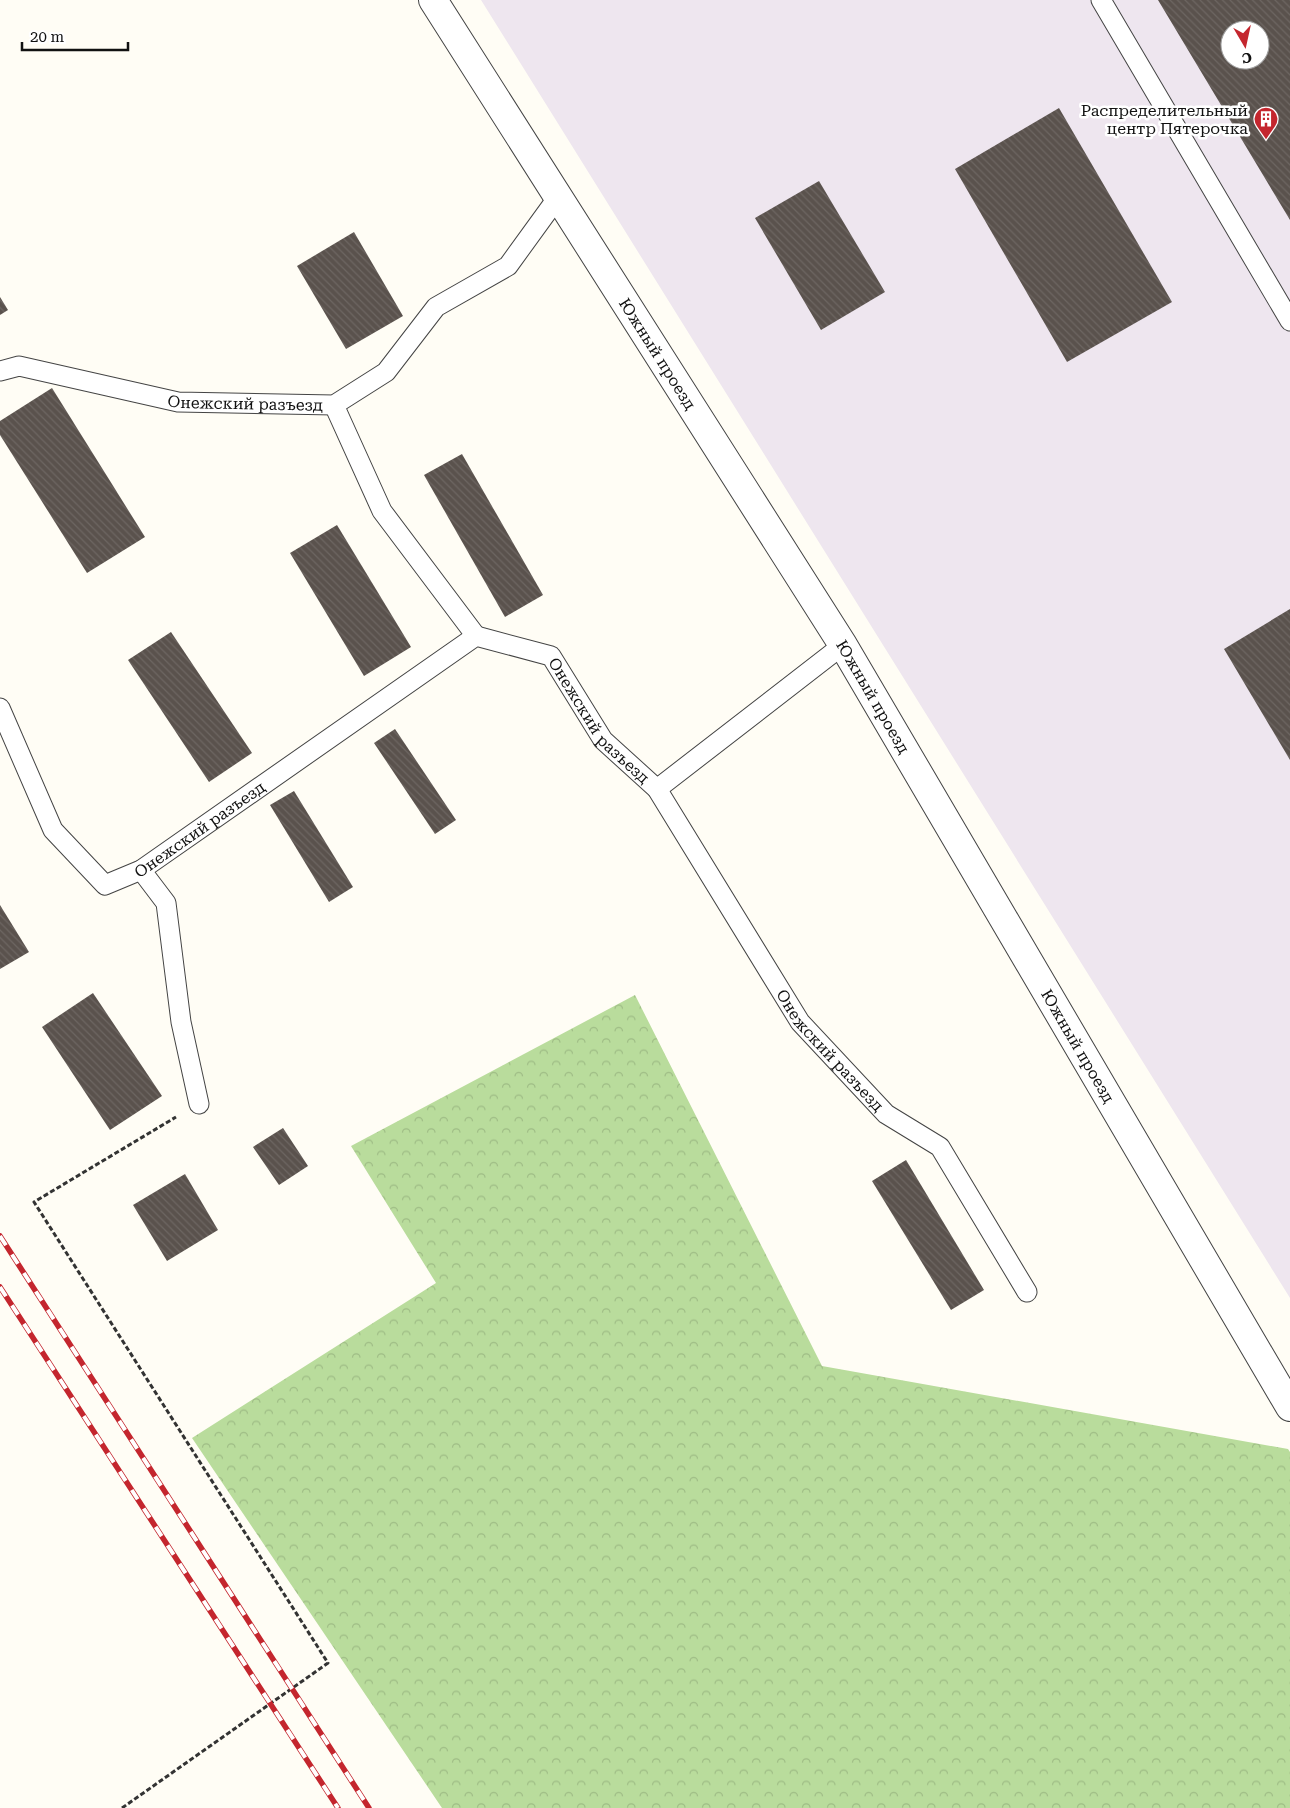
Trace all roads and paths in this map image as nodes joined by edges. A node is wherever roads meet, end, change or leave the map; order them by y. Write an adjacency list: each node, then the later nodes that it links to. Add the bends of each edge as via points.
1 (432, 0): 3 (street, Южный проезд)
2 (1101, 0): 4 (lane)
3 (558, 198): 6 (lane, Онежский разъезд, via 508,266 436,307 386,372); 8 (street, Южный проезд)
4 (1290, 321)
5 (0, 371): 6 (lane, Онежский разъезд, via 20,366 178,402)
6 (334, 405): 7 (lane, via 382,511)
7 (476, 636): 10 (lane, Онежский разъезд, via 551,656 603,740); 11 (lane, Онежский разъезд)
8 (842, 645): 10 (lane); 14 (street, Южный проезд)
9 (0, 708): 11 (lane, Онежский разъезд, via 53,830 105,885)
10 (657, 789): 13 (lane, Онежский разъезд, via 800,1022 886,1114 940,1146)
11 (141, 870): 12 (lane, via 166,903 181,1022)
12 (199, 1104): 15 (path, via 34,1202 328,1663)
13 (1028, 1292)
14 (1290, 1407)
15 (122, 1808)

